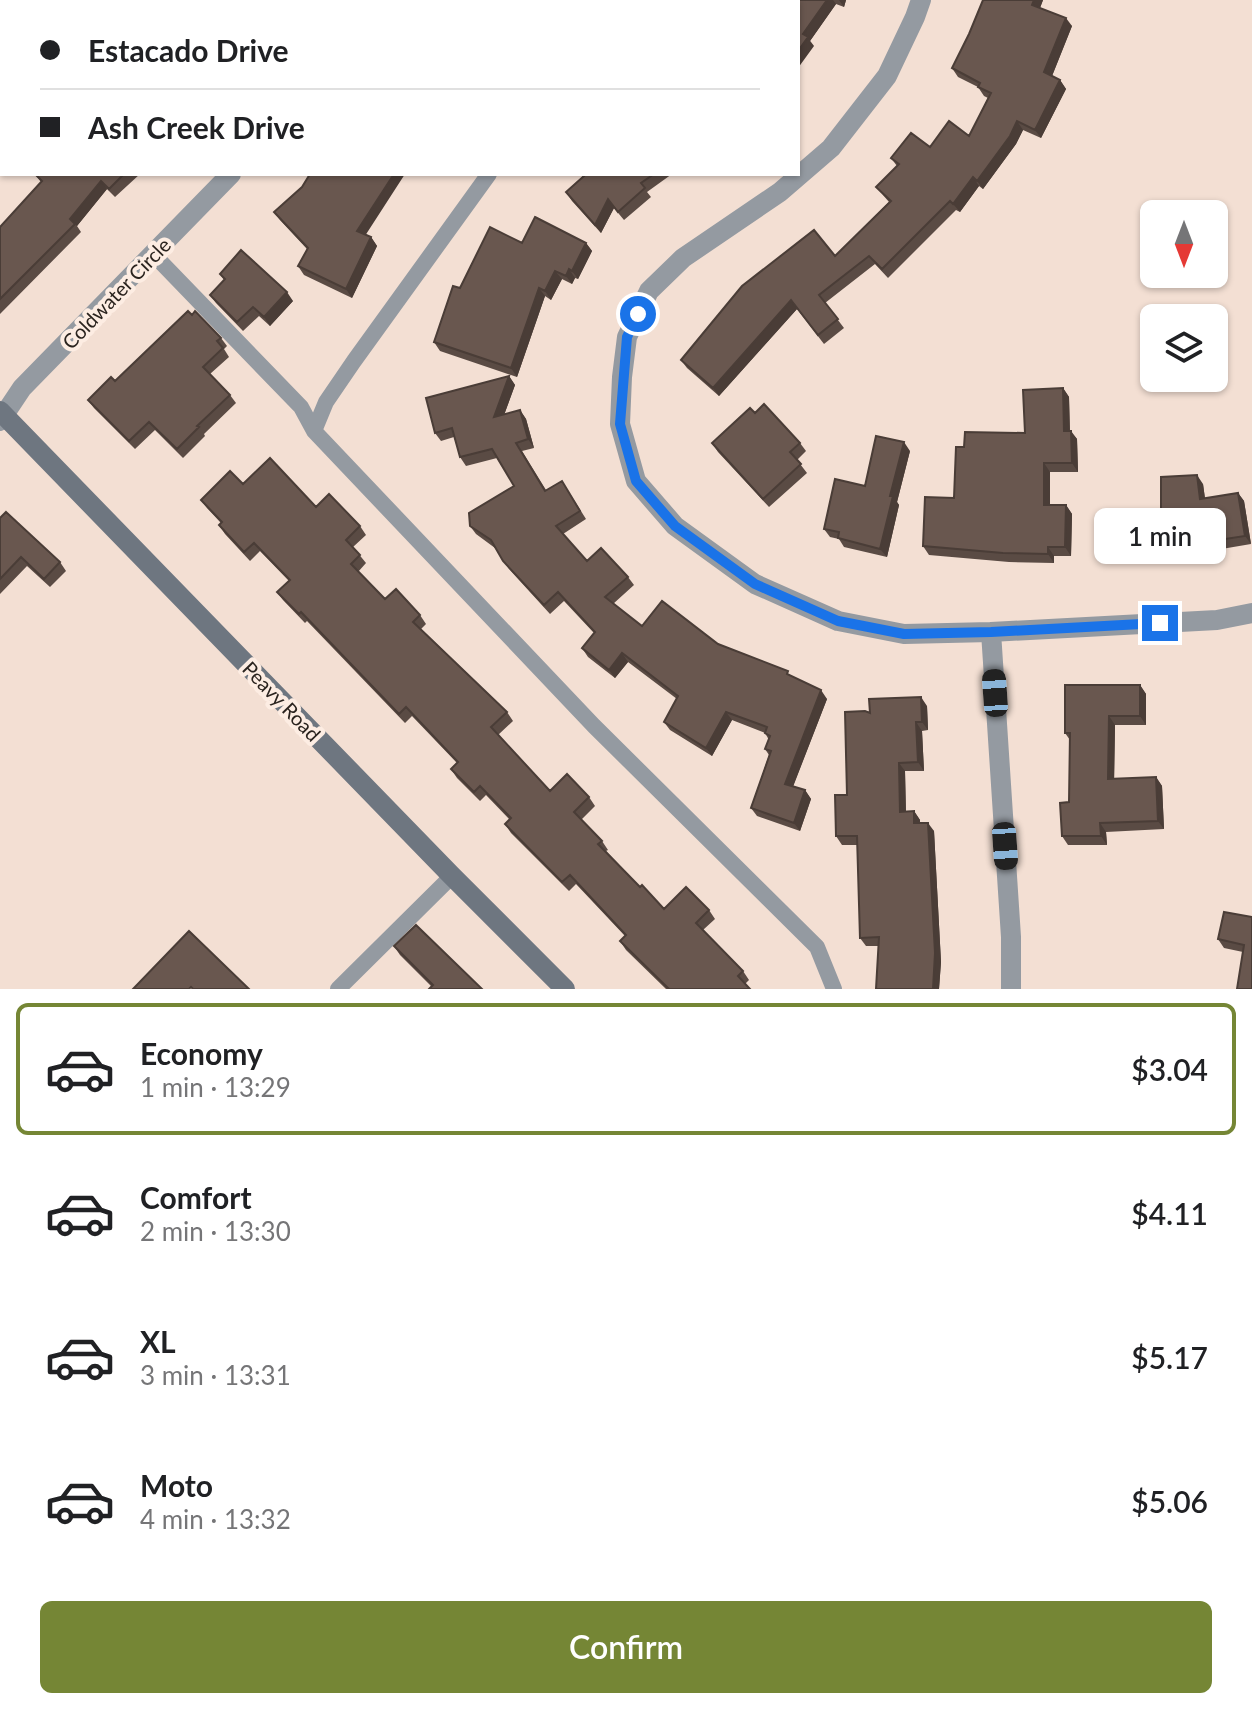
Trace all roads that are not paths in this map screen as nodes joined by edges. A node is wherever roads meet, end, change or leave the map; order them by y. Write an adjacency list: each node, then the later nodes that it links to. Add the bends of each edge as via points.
1 (921, 0): 2 (street, via 887,76 831,148)
2 (800, 175)
3 (229, 176): 6 (street, Coldwater Circle)
4 (488, 176): 8 (lane, via 347,371)
5 (799, 176): 10 (street, via 683,258 649,291 627,337 620,424 636,481 675,526 755,584 838,621 904,634)
6 (154, 255): 7 (street, Coldwater Circle, via 22,388); 8 (lane, via 301,407)
7 (1, 416): 11 (street, Peavy Road)
8 (314, 431): 14 (lane, via 594,726 817,947)
9 (1252, 613): 10 (street, via 1217,620)
10 (991, 632): 15 (street)
11 (452, 876): 12 (lane); 13 (street, Peavy Road)
12 (338, 989)
13 (565, 989)
14 (834, 989)
15 (1011, 989)

